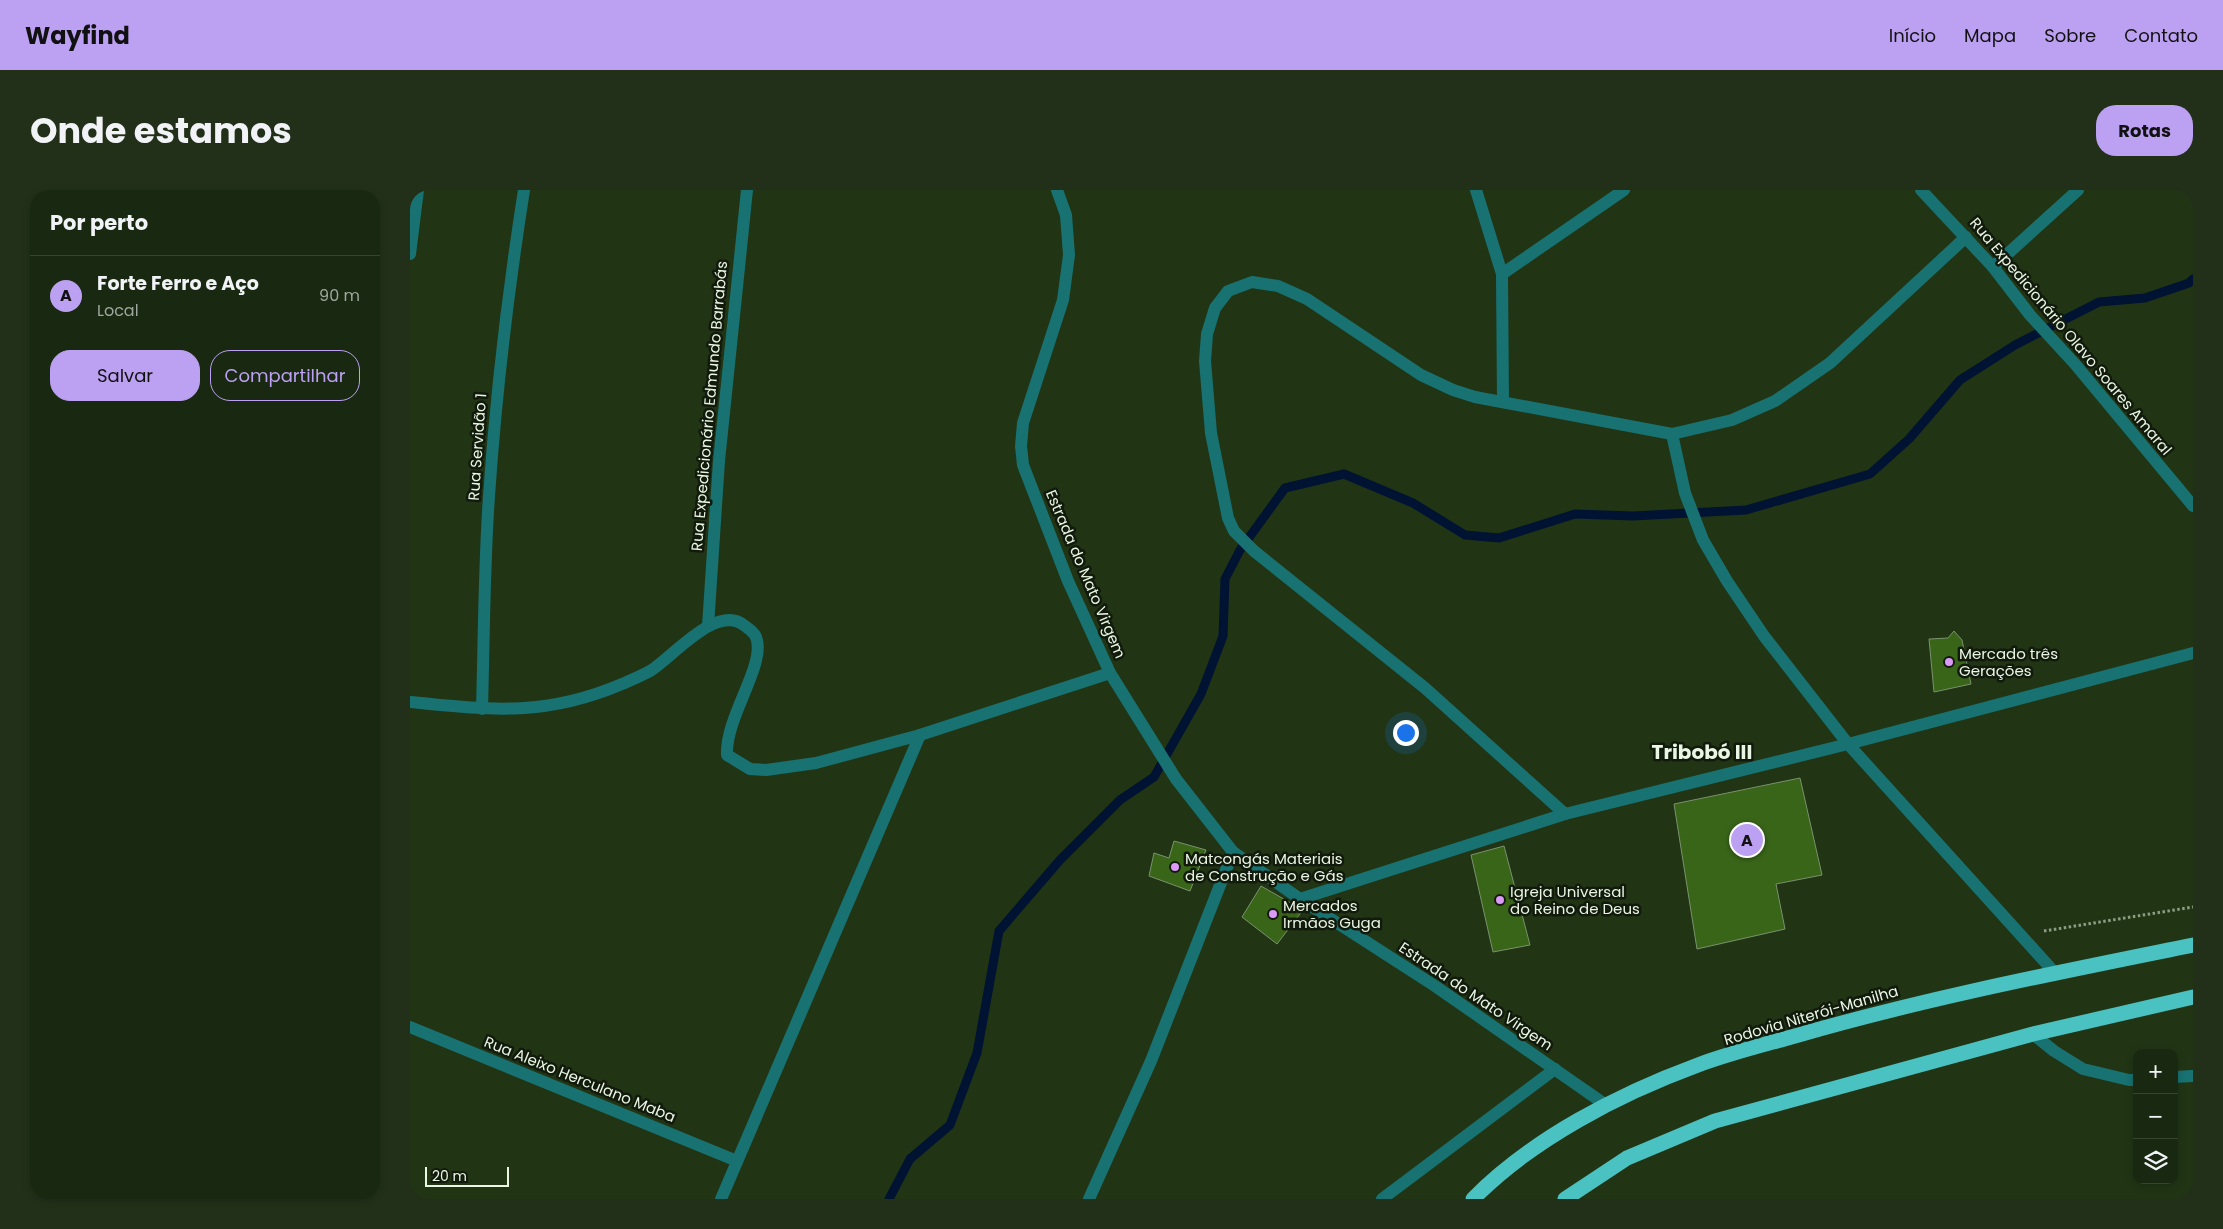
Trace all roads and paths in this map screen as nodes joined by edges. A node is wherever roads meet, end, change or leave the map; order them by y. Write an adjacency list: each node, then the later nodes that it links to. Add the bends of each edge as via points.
1 (418, 190): 10 (street)
2 (524, 190): 20 (street, Rua Servidão 1, via 512,262 489,498)
3 (747, 190): 16 (street, Rua Expedicionário Edmundo Barrabás, via 718,470)
4 (1056, 190): 18 (street, Estrada do Mato Virgem, via 1066,215 1069,255 1063,300 1022,423 1023,465 1068,581)
5 (1476, 190): 12 (street)
6 (1624, 190): 12 (street)
7 (1921, 190): 9 (street, Rua Expedicionário Olavo Soares Amaral)
8 (2078, 190): 11 (street)
9 (1966, 237): 11 (street, Rua Expedicionário Olavo Soares Amaral); 14 (street, via 1830,364 1775,401 1732,420)
10 (410, 254)
11 (1993, 267): 15 (street, Rua Expedicionário Olavo Soares Amaral)
12 (1502, 274): 13 (street)
13 (1503, 402): 14 (street); 23 (street, via 1453,390 1421,375 1307,298 1278,286 1252,282 1228,291 1214,308 1207,334 1205,361 1211,433 1228,518 1234,531 1254,551 1425,688)
14 (1672, 434): 22 (street, via 1685,493 1703,540 1764,636)
15 (2193, 506)
16 (708, 626): 20 (street, via 650,671 606,690 552,706); 21 (street, via 724,621 742,623 755,635 759,649 726,743 727,755 738,763 750,769 787,768)
17 (2193, 653): 22 (street)
18 (1110, 673): 21 (street); 24 (street, Estrada do Mato Virgem, via 1176,779)
19 (410, 702): 20 (street)
20 (482, 709)
21 (920, 735): 38 (street)
22 (1848, 744): 23 (street); 27 (street)
23 (1565, 814): 25 (street)
24 (1234, 852): 25 (street, Estrada do Mato Virgem); 40 (street, via 1151,1061)
25 (1300, 899): 33 (street, Estrada do Mato Virgem)
26 (2193, 907): 27 (path)
27 (2021, 935): 29 (street)
28 (2193, 944): 29 (highway, Rodovia Niterói-Manilha)
29 (2055, 973): 37 (highway, Rodovia Niterói-Manilha, via 1869,1014 1699,1064)
30 (2193, 997): 32 (highway)
31 (410, 1027): 38 (street, Rua Aleixo Herculano Maba)
32 (2033, 1034): 36 (street, via 2083,1069); 43 (highway, via 1715,1121 1627,1158)
33 (1555, 1069): 37 (street, Estrada do Mato Virgem); 41 (street)
34 (2193, 1076): 35 (street)
35 (2178, 1077)
36 (2133, 1080)
37 (1606, 1105): 42 (highway, Rodovia Niterói-Manilha, via 1527,1153)
38 (737, 1161): 39 (street)
39 (721, 1199)
40 (1089, 1199)
41 (1382, 1199)
42 (1473, 1199)
43 (1565, 1199)

